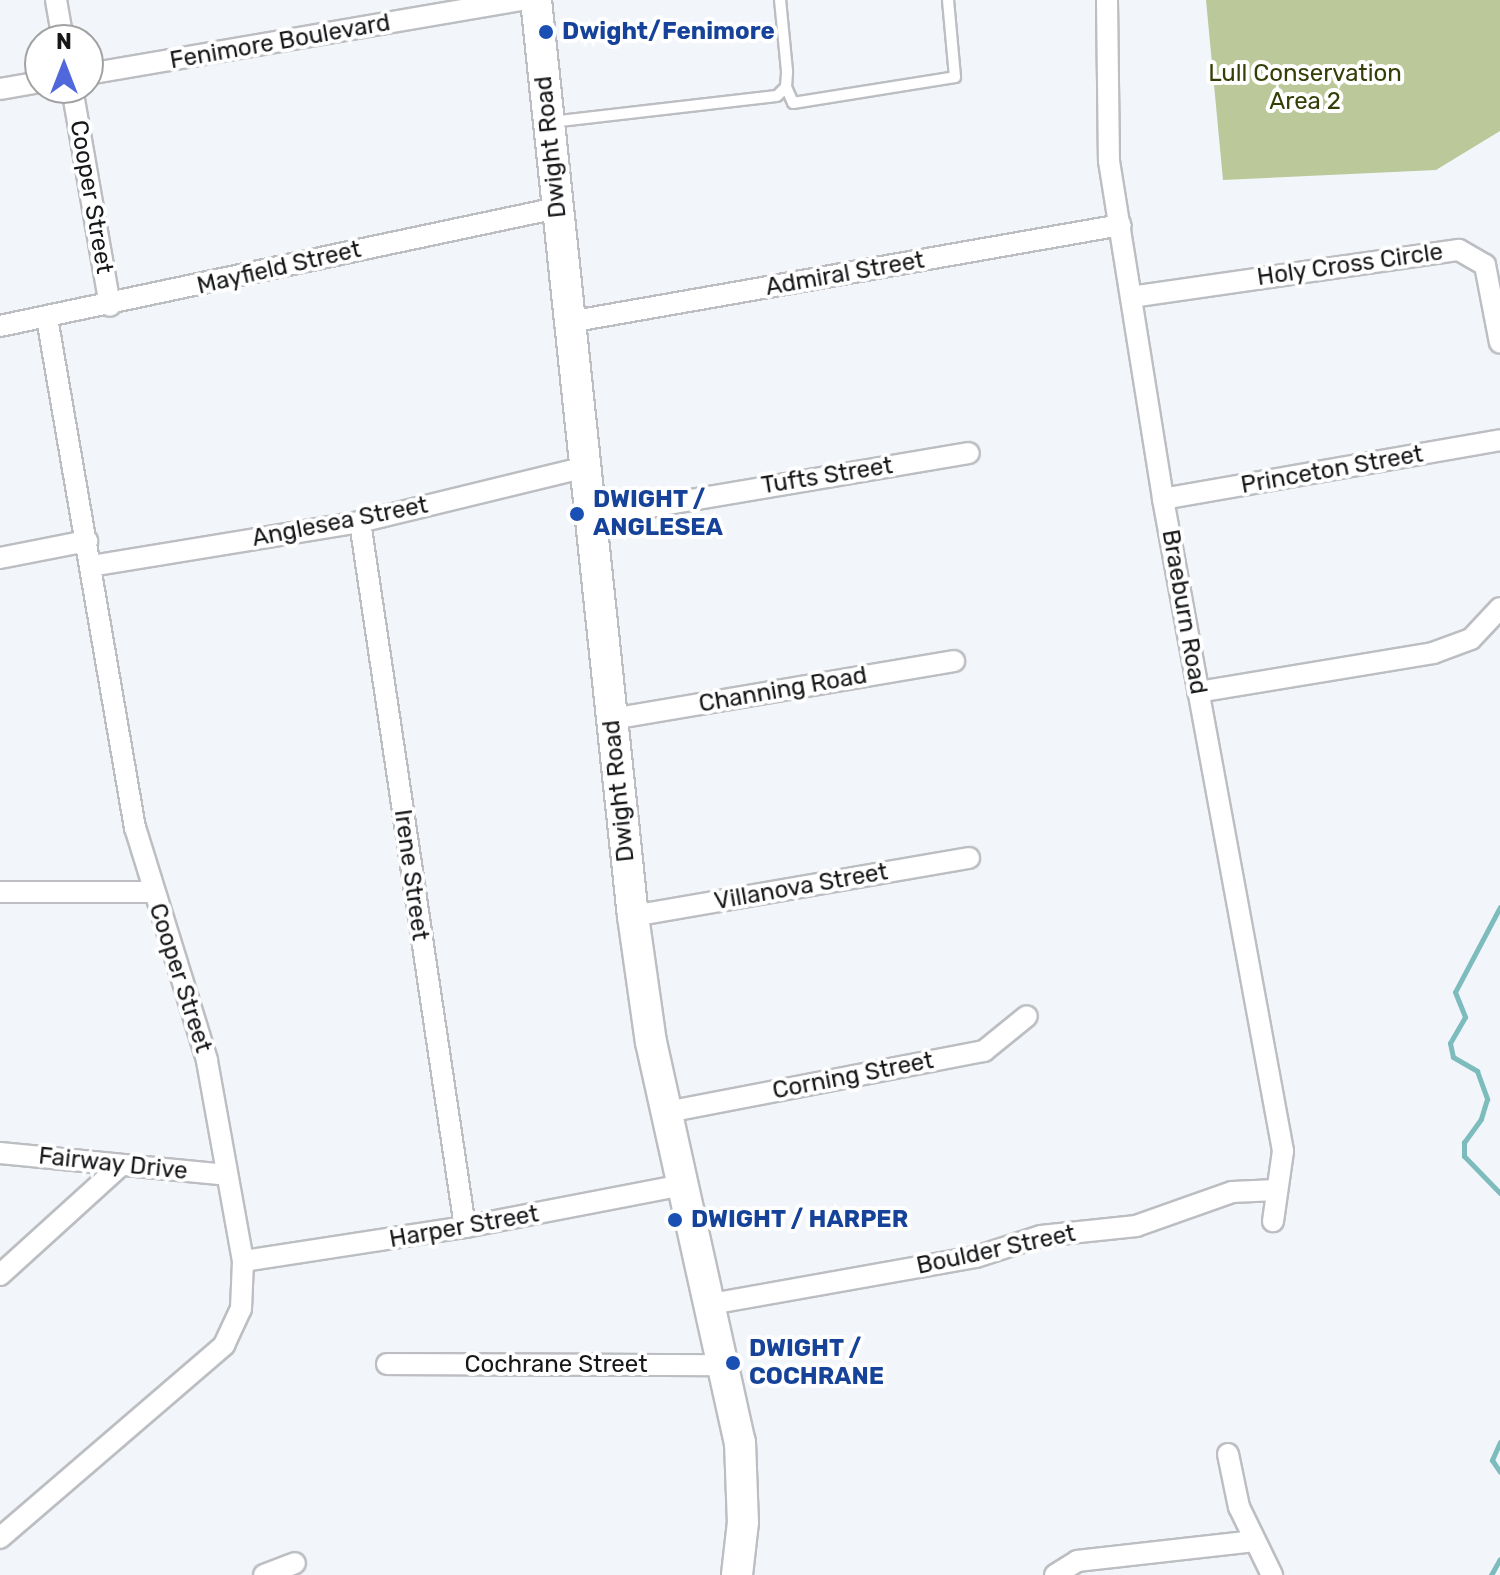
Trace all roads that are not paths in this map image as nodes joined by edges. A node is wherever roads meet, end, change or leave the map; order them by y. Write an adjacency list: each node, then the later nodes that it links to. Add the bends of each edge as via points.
1 (56, 0): 7 (street)
2 (519, 0): 8 (street, Fenimore Boulevard)
3 (536, 0): 13 (main road, Dwight Road)
4 (780, 0): 10 (lane)
5 (948, 0): 10 (lane, via 955,77 793,103)
6 (1107, 0): 15 (street, Braeburn Road, via 1107,142)
7 (60, 24)
8 (104, 71)
9 (24, 85): 11 (street)
10 (786, 87): 13 (lane, via 765,100)
11 (0, 89)
12 (75, 104): 17 (street, Cooper Street)
13 (549, 122): 14 (main road, Dwight Road)
14 (557, 208): 17 (street, Mayfield Street); 19 (main road, Dwight Road)
15 (1121, 225): 16 (street, Braeburn Road); 19 (street, Admiral Street)
16 (1131, 297): 21 (street, Holy Cross Circle, via 1459,250 1485,265); 25 (street, Braeburn Road)
17 (110, 306): 18 (street, Mayfield Street)
18 (47, 318): 20 (street, Mayfield Street); 28 (street, Cooper Street)
19 (569, 322): 24 (main road, Dwight Road)
20 (0, 326)
21 (1500, 343)
22 (1500, 440): 25 (street, Princeton Street)
23 (969, 453): 26 (street, Tufts Street)
24 (586, 467): 26 (main road, Dwight Road); 27 (street, Anglesea Street)
25 (1163, 499): 33 (street, Braeburn Road)
26 (591, 517): 34 (main road, Dwight Road)
27 (360, 522): 30 (street, Anglesea Street); 47 (street, Irene Street)
28 (87, 541): 29 (street); 30 (street, Cooper Street)
29 (0, 558)
30 (91, 566): 37 (street, Cooper Street, via 135,828)
31 (1500, 608): 33 (street, via 1471,639 1433,653)
32 (954, 661): 34 (street, Channing Road)
33 (1198, 692): 45 (street, Braeburn Road, via 1283,1151)
34 (612, 719): 38 (main road, Dwight Road)
35 (969, 858): 38 (street, Villanova Street)
36 (0, 892): 37 (street)
37 (152, 892): 43 (street, Cooper Street, via 207,1060)
38 (633, 916): 40 (main road, Dwight Road)
39 (1027, 1016): 40 (street, Corning Street, via 984,1051)
40 (667, 1112): 44 (main road, Dwight Road)
41 (0, 1153): 42 (street, Fairway Drive)
42 (120, 1166): 43 (street, Fairway Drive); 49 (street)
43 (227, 1175): 48 (street, Cooper Street)
44 (684, 1185): 47 (street, Harper Street); 50 (main road, Dwight Road)
45 (1277, 1190): 46 (street, Braeburn Road); 50 (street, Boulder Street, via 1232,1192 1136,1226 1041,1236 976,1257)
46 (1273, 1221)
47 (465, 1227): 48 (street, Harper Street)
48 (243, 1261): 54 (street, Cooper Street, via 241,1309 224,1345)
49 (0, 1275)
50 (711, 1304): 52 (main road, Dwight Road)
51 (387, 1364): 52 (street, Cochrane Street)
52 (724, 1365): 58 (main road, Dwight Road, via 743,1476)
53 (1228, 1454): 55 (street, via 1235,1497)
54 (0, 1538)
55 (1255, 1541): 59 (street, via 1077,1561); 60 (street)
56 (295, 1563): 57 (street)
57 (264, 1575)
58 (737, 1575)
59 (1055, 1575)
60 (1272, 1575)

